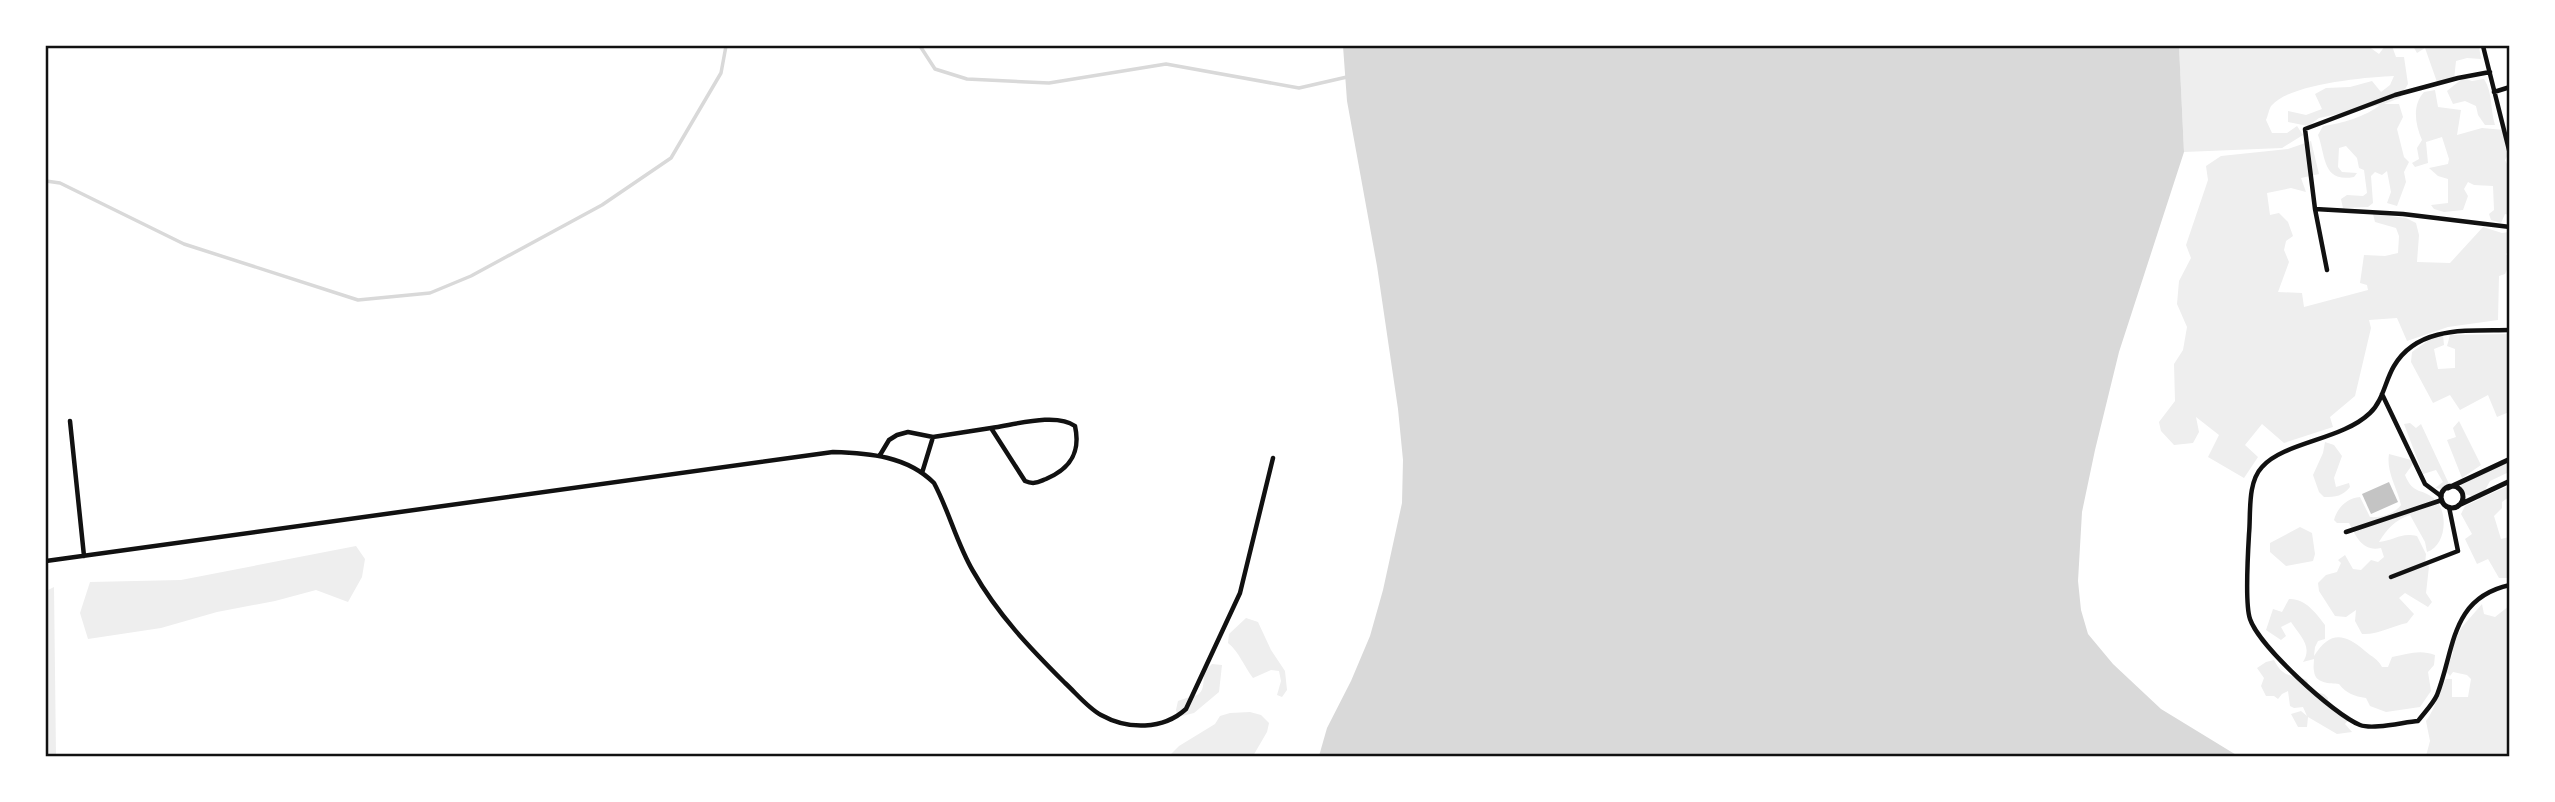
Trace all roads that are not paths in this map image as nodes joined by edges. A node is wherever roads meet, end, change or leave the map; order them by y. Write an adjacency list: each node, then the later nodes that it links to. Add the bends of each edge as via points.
1 (2483, 46): 2 (street)
2 (2490, 72): 4 (street); 6 (street, via 2429,85 2307,127)
3 (2510, 87): 4 (street)
4 (2494, 92): 5 (street)
5 (2510, 154)
6 (2315, 209): 7 (street); 8 (street)
7 (2510, 227)
8 (2327, 270)
9 (2510, 330): 10 (street, via 2424,337 2395,363)
10 (2382, 394): 20 (street, via 2426,484); 27 (street, via 2372,412 2352,427 2273,458 2260,468 2252,487 2248,556 2249,618 2260,635 2293,673 2362,725 2418,721 2436,698 2458,623 2475,600)
11 (70, 421): 24 (street)
12 (991, 428): 12 (street, via 1067,421 1077,434 1072,460 1059,474 1029,483); 13 (street)
13 (933, 437): 14 (street, via 908,432 897,435); 17 (street)
14 (880, 455): 17 (street); 24 (street, via 833,452)
15 (1273, 458): 17 (street, via 1240,593 1192,700 1175,719 1143,726 1099,715 1017,635 971,569 934,483)
16 (2510, 459): 19 (street)
17 (922, 473)
18 (2510, 481): 21 (street)
19 (2448, 488): 20 (street); 21 (street, via 2460,490)
20 (2442, 498): 22 (street); 23 (street)
21 (2459, 505): 22 (street)
22 (2449, 507): 26 (street, via 2458,551)
23 (2346, 531)
24 (84, 556): 25 (street)
25 (46, 561)
26 (2391, 577)
27 (2510, 585)

